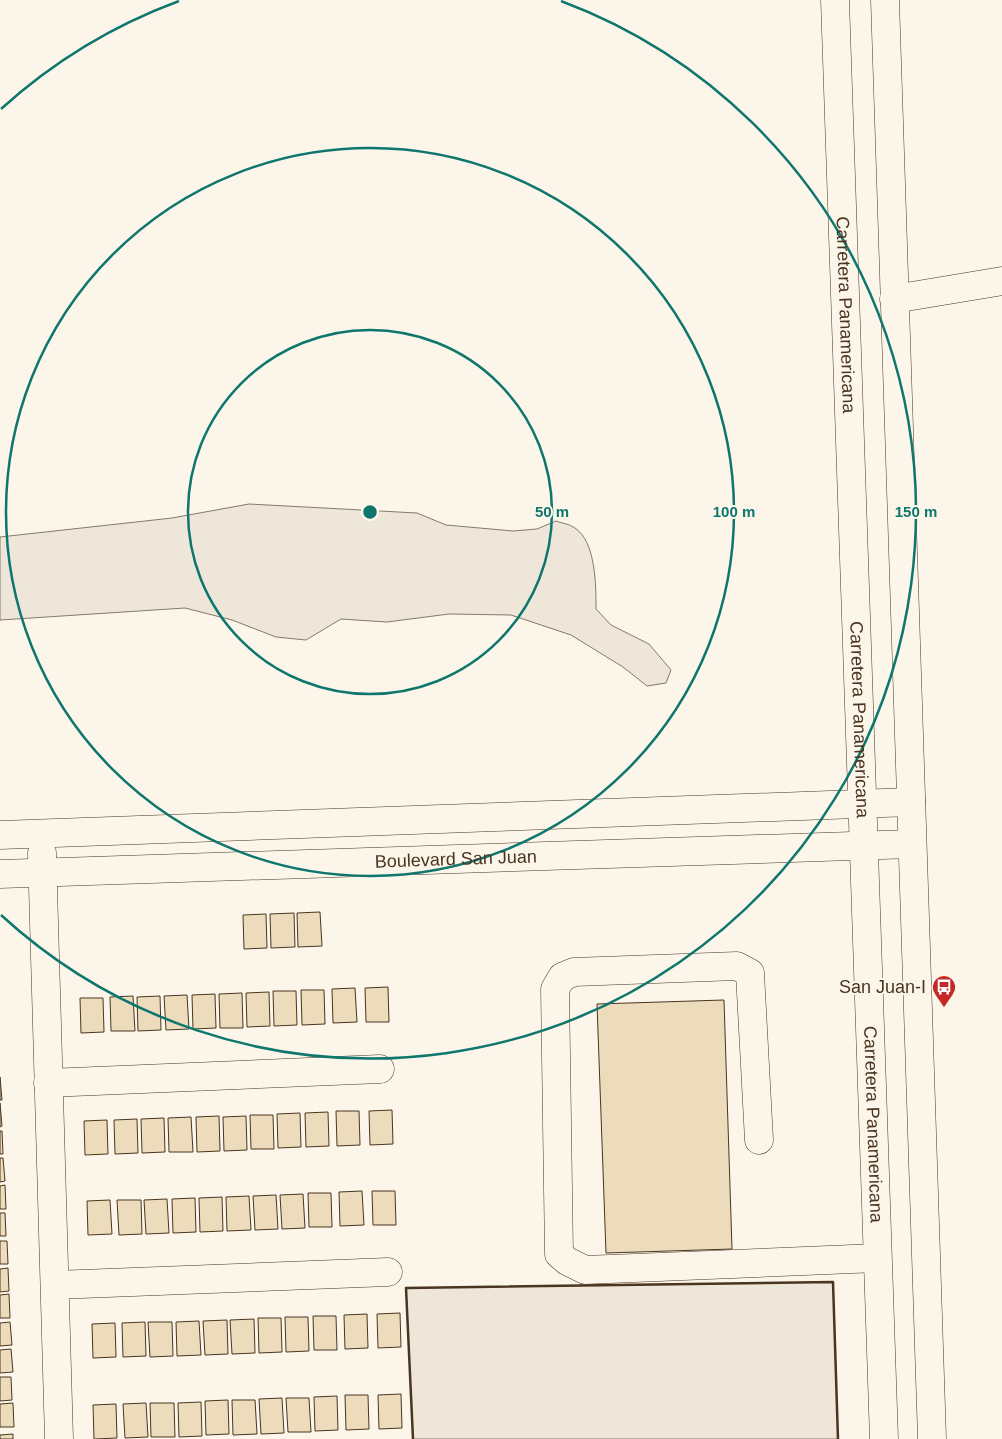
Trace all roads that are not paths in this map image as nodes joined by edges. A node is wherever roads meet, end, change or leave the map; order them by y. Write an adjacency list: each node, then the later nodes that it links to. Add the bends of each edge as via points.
1 (835, 0): 6 (main road, Carretera Panamericana)
2 (885, 0): 4 (main road)
3 (1002, 281): 4 (main road)
4 (894, 299): 5 (main road)
5 (911, 802): 6 (main road); 11 (main road)
6 (862, 803): 7 (main road); 12 (main road, Carretera Panamericana)
7 (511, 817): 8 (main road); 13 (main road)
8 (413, 820): 9 (main road); 14 (main road)
9 (42, 834): 10 (main road); 15 (main road)
10 (0, 836)
11 (912, 844): 12 (main road, Boulevard San Juan); 25 (main road)
12 (864, 845): 13 (main road, Boulevard San Juan); 20 (main road, Carretera Panamericana)
13 (514, 857): 14 (main road, Boulevard San Juan)
14 (415, 860): 15 (main road, Boulevard San Juan)
15 (43, 872): 16 (main road, Boulevard San Juan); 18 (main road)
16 (0, 874)
17 (380, 1069): 18 (main road)
18 (48, 1083): 22 (main road)
19 (759, 1140): 20 (main road, via 750,974 737,966 574,972 562,977 555,989 559,1254 567,1262 585,1270)
20 (878, 1258): 24 (main road, Carretera Panamericana)
21 (388, 1272): 22 (main road)
22 (56, 1285): 23 (main road)
23 (59, 1439)
24 (884, 1439)
25 (932, 1439)

